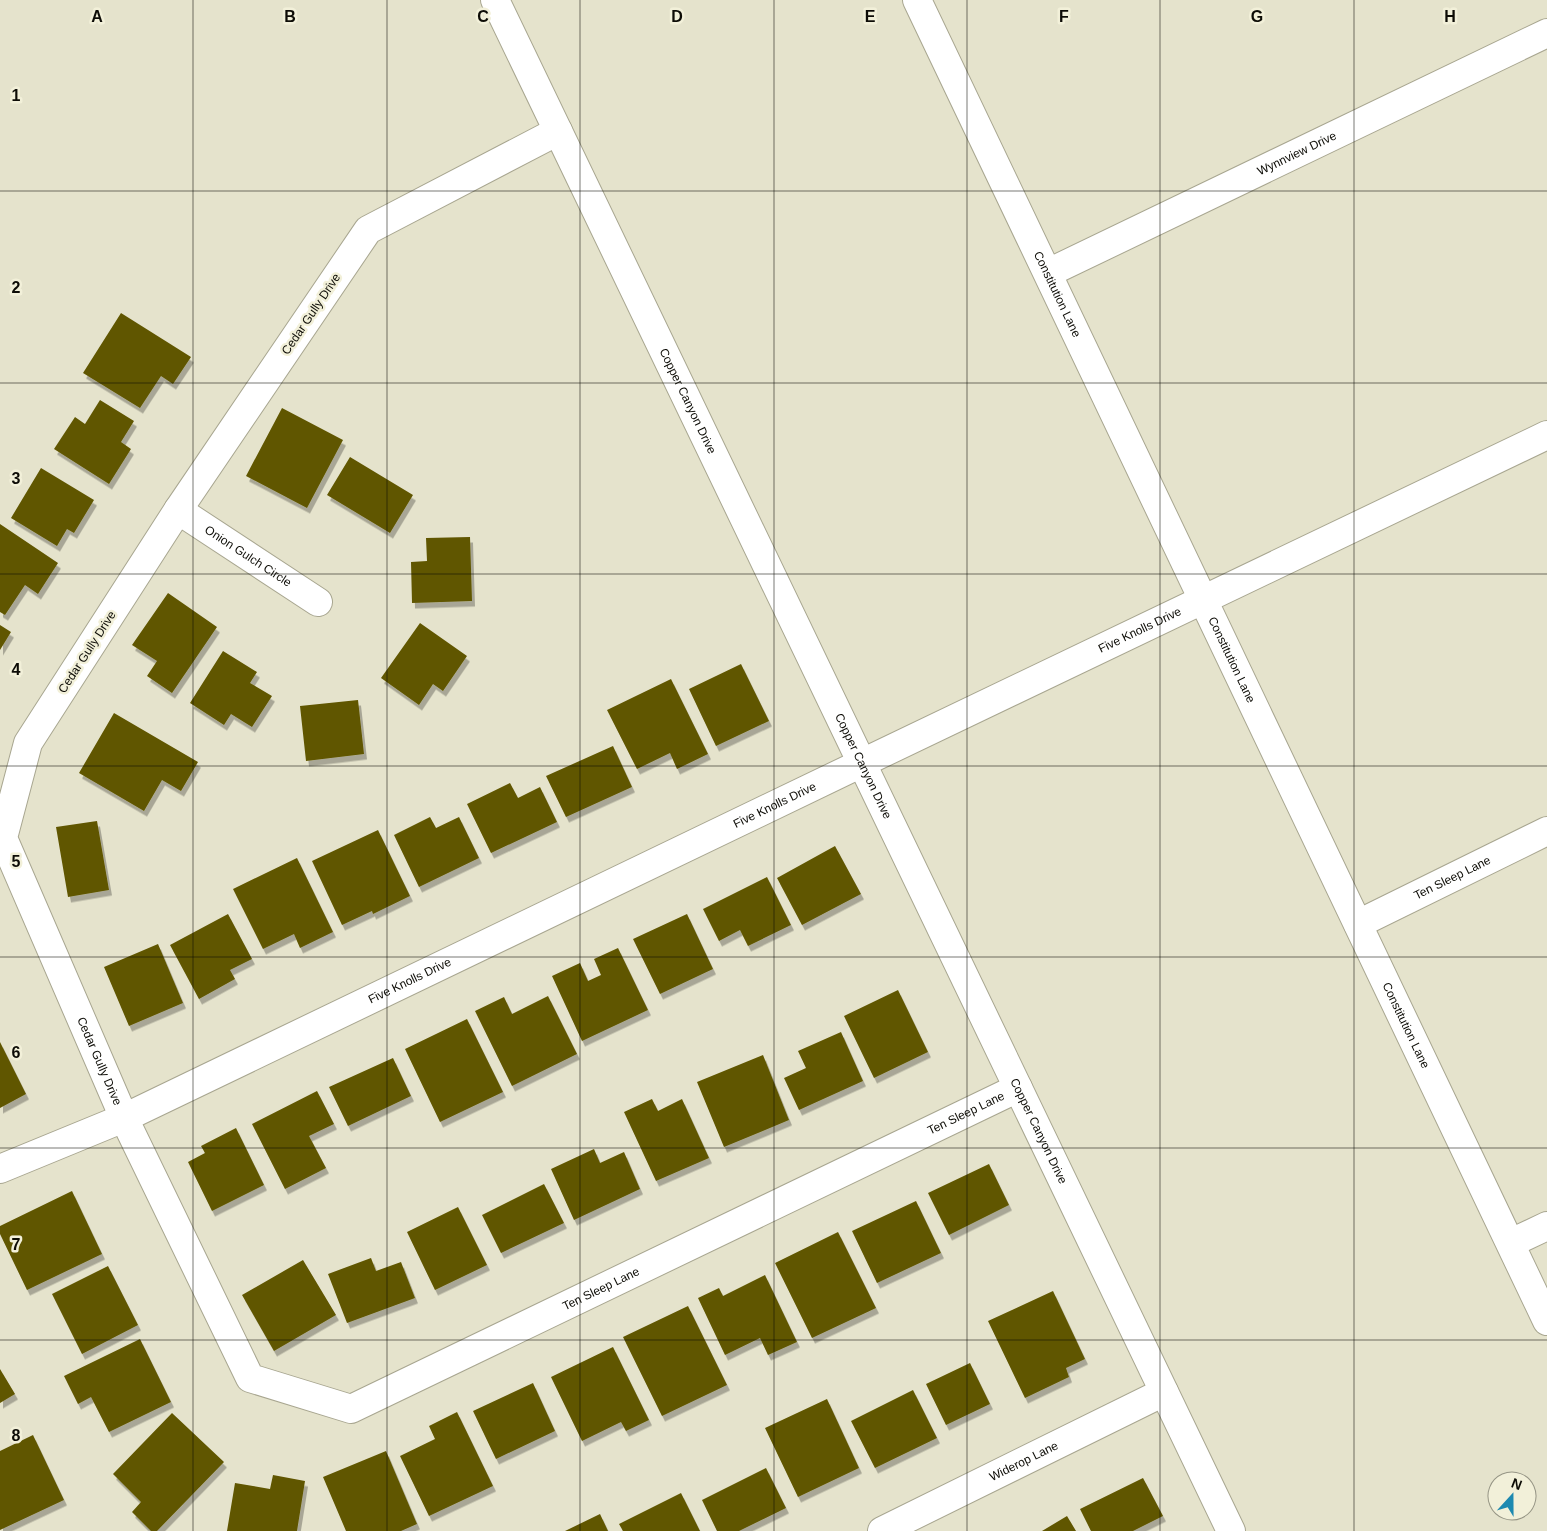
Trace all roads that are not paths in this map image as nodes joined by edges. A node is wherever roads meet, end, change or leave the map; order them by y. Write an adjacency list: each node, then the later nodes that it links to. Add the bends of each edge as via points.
1 (495, 0): 4 (street, Copper Canyon Drive)
2 (917, 0): 5 (street, Constitution Lane)
3 (1547, 33): 5 (street, Wynnview Drive)
4 (558, 130): 7 (street, Cedar Gully Drive, via 368,230); 10 (street, Copper Canyon Drive)
5 (1048, 273): 8 (street, Constitution Lane)
6 (1547, 435): 8 (street, Five Knolls Drive)
7 (178, 510): 9 (street, Onion Gulch Circle); 14 (street, Cedar Gully Drive, via 28,743 3,838)
8 (1202, 600): 10 (street, Five Knolls Drive); 12 (street, Constitution Lane)
9 (318, 602)
10 (862, 762): 13 (street, Copper Canyon Drive); 14 (street, Five Knolls Drive)
11 (1547, 831): 12 (street, Ten Sleep Lane)
12 (1358, 924): 17 (street, Constitution Lane)
13 (1018, 1088): 18 (street, Ten Sleep Lane, via 351,1409 250,1378); 20 (street, Copper Canyon Drive)
14 (124, 1118): 15 (street, Five Knolls Drive); 18 (street, Cedar Gully Drive)
15 (0, 1169)
16 (1547, 1226): 17 (street)
17 (1511, 1243): 19 (street, Constitution Lane)
18 (215, 1306)
19 (1547, 1321)
20 (1164, 1392): 21 (street, Widerop Lane); 22 (street, Copper Canyon Drive)
21 (882, 1531)
22 (1231, 1531)

